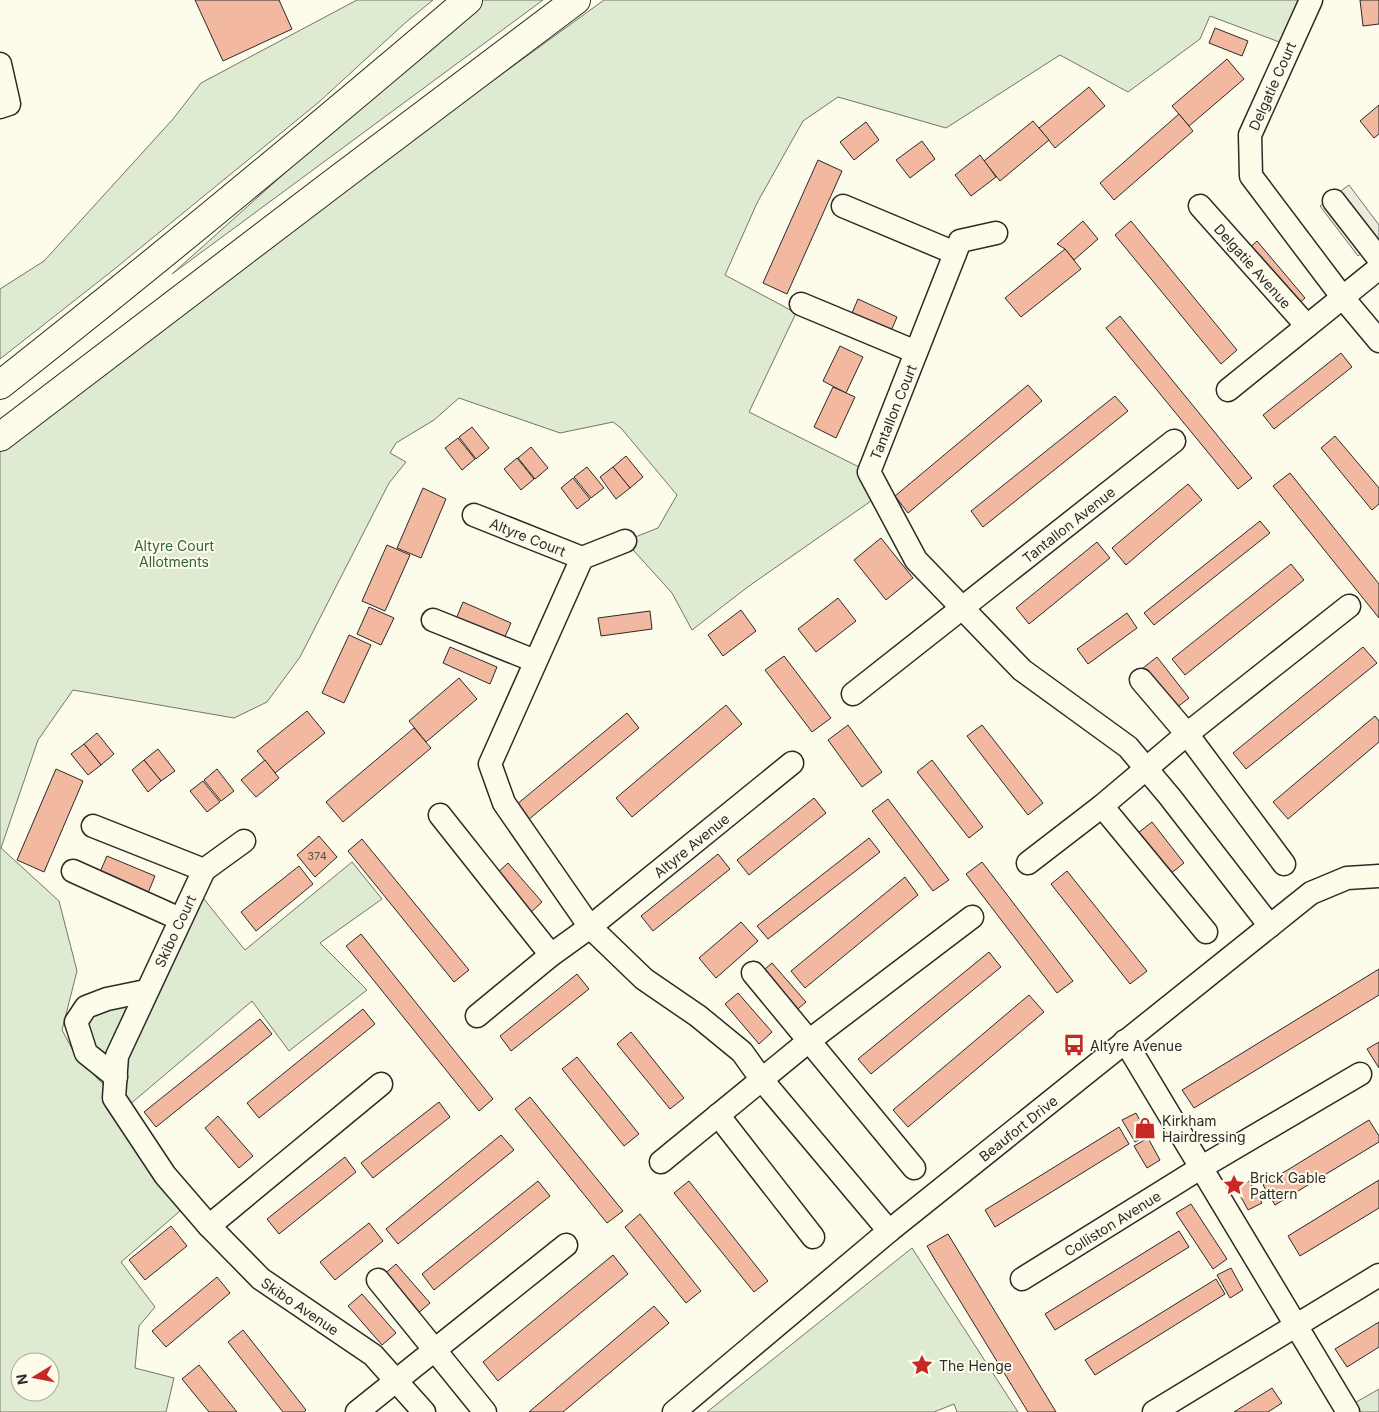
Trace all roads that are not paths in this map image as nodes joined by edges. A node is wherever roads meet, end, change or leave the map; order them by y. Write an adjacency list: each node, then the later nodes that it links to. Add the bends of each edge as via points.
1 (468, 0): 18 (highway)
2 (576, 0): 20 (highway)
3 (1311, 0): 13 (street, Delgatie Court, via 1250,135 1251,176)
4 (0, 64): 5 (street, via 9,104)
5 (0, 106)
6 (1334, 201): 11 (street)
7 (843, 206): 10 (street)
8 (1200, 206): 15 (street, Delgatie Avenue)
9 (996, 233): 10 (street, Tantallon Court, via 960,241)
10 (955, 254): 17 (street, Tantallon Court)
11 (1379, 259)
12 (1379, 268): 13 (street)
13 (1343, 298): 15 (street); 16 (street)
14 (801, 304): 17 (street, Tantallon Court)
15 (1307, 326): 19 (street)
16 (1379, 341)
17 (916, 352): 26 (street, Tantallon Court, via 869,472 916,560)
18 (0, 386)
19 (1228, 390)
20 (0, 437)
21 (1174, 440): 26 (street, Tantallon Avenue)
22 (474, 515): 24 (street, Altyre Court)
23 (625, 541): 24 (street, Altyre Court)
24 (582, 558): 28 (street, Altyre Court)
25 (1349, 606): 31 (street)
26 (962, 607): 30 (street, Tantallon Avenue); 33 (street, via 1022,670 1128,747)
27 (433, 620): 28 (street)
28 (535, 661): 46 (street, Altyre Court, via 490,764 504,803)
29 (1141, 680): 31 (street)
30 (853, 694)
31 (1187, 734): 33 (street); 39 (street)
32 (792, 763): 46 (street, Altyre Avenue)
33 (1147, 769): 34 (street); 45 (street)
34 (1102, 806): 38 (street); 47 (street)
35 (440, 815): 48 (street)
36 (94, 826): 40 (street)
37 (244, 841): 40 (street, Skibo Court)
38 (1028, 863)
39 (1284, 864)
40 (204, 870): 44 (street, Skibo Court)
41 (73, 871): 44 (street)
42 (1379, 876): 45 (street, Beaufort Drive, via 1347,878 1311,893)
43 (972, 917): 52 (street)
44 (180, 919): 50 (street, Skibo Court)
45 (1270, 926): 53 (street, Beaufort Drive)
46 (590, 927): 48 (street, Altyre Avenue); 56 (street, via 644,979 698,1016 742,1052)
47 (1206, 932)
48 (551, 955): 51 (street, Altyre Avenue)
49 (754, 973): 52 (street)
50 (146, 991): 55 (street, Skibo Avenue, via 117,1056); 55 (street, via 86,1006 76,1022 86,1053)
51 (478, 1016)
52 (810, 1040): 56 (street); 61 (street)
53 (1125, 1041): 60 (street); 63 (street, Beaufort Drive)
54 (1360, 1074): 60 (street, Colliston Avenue)
55 (116, 1077): 62 (street, Skibo Avenue, via 114,1098 165,1174)
56 (762, 1080): 58 (street); 63 (street)
57 (381, 1084): 62 (street)
58 (718, 1115): 59 (street); 64 (street)
59 (661, 1162)
60 (1202, 1167): 67 (street, Colliston Avenue); 69 (street)
61 (914, 1168)
62 (209, 1226): 71 (street, Skibo Avenue, via 262,1279 373,1355)
63 (889, 1230): 72 (street, Beaufort Drive)
64 (813, 1237)
65 (566, 1245): 70 (street)
66 (1379, 1275): 69 (street)
67 (1022, 1279)
68 (378, 1280): 70 (street)
69 (1297, 1325): 76 (street); 77 (street)
70 (435, 1349): 71 (street); 75 (street)
71 (396, 1380): 73 (street); 74 (street, Skibo Avenue)
72 (678, 1411)
73 (357, 1412)
74 (424, 1412)
75 (485, 1412)
76 (1154, 1412)
77 (1348, 1412)

